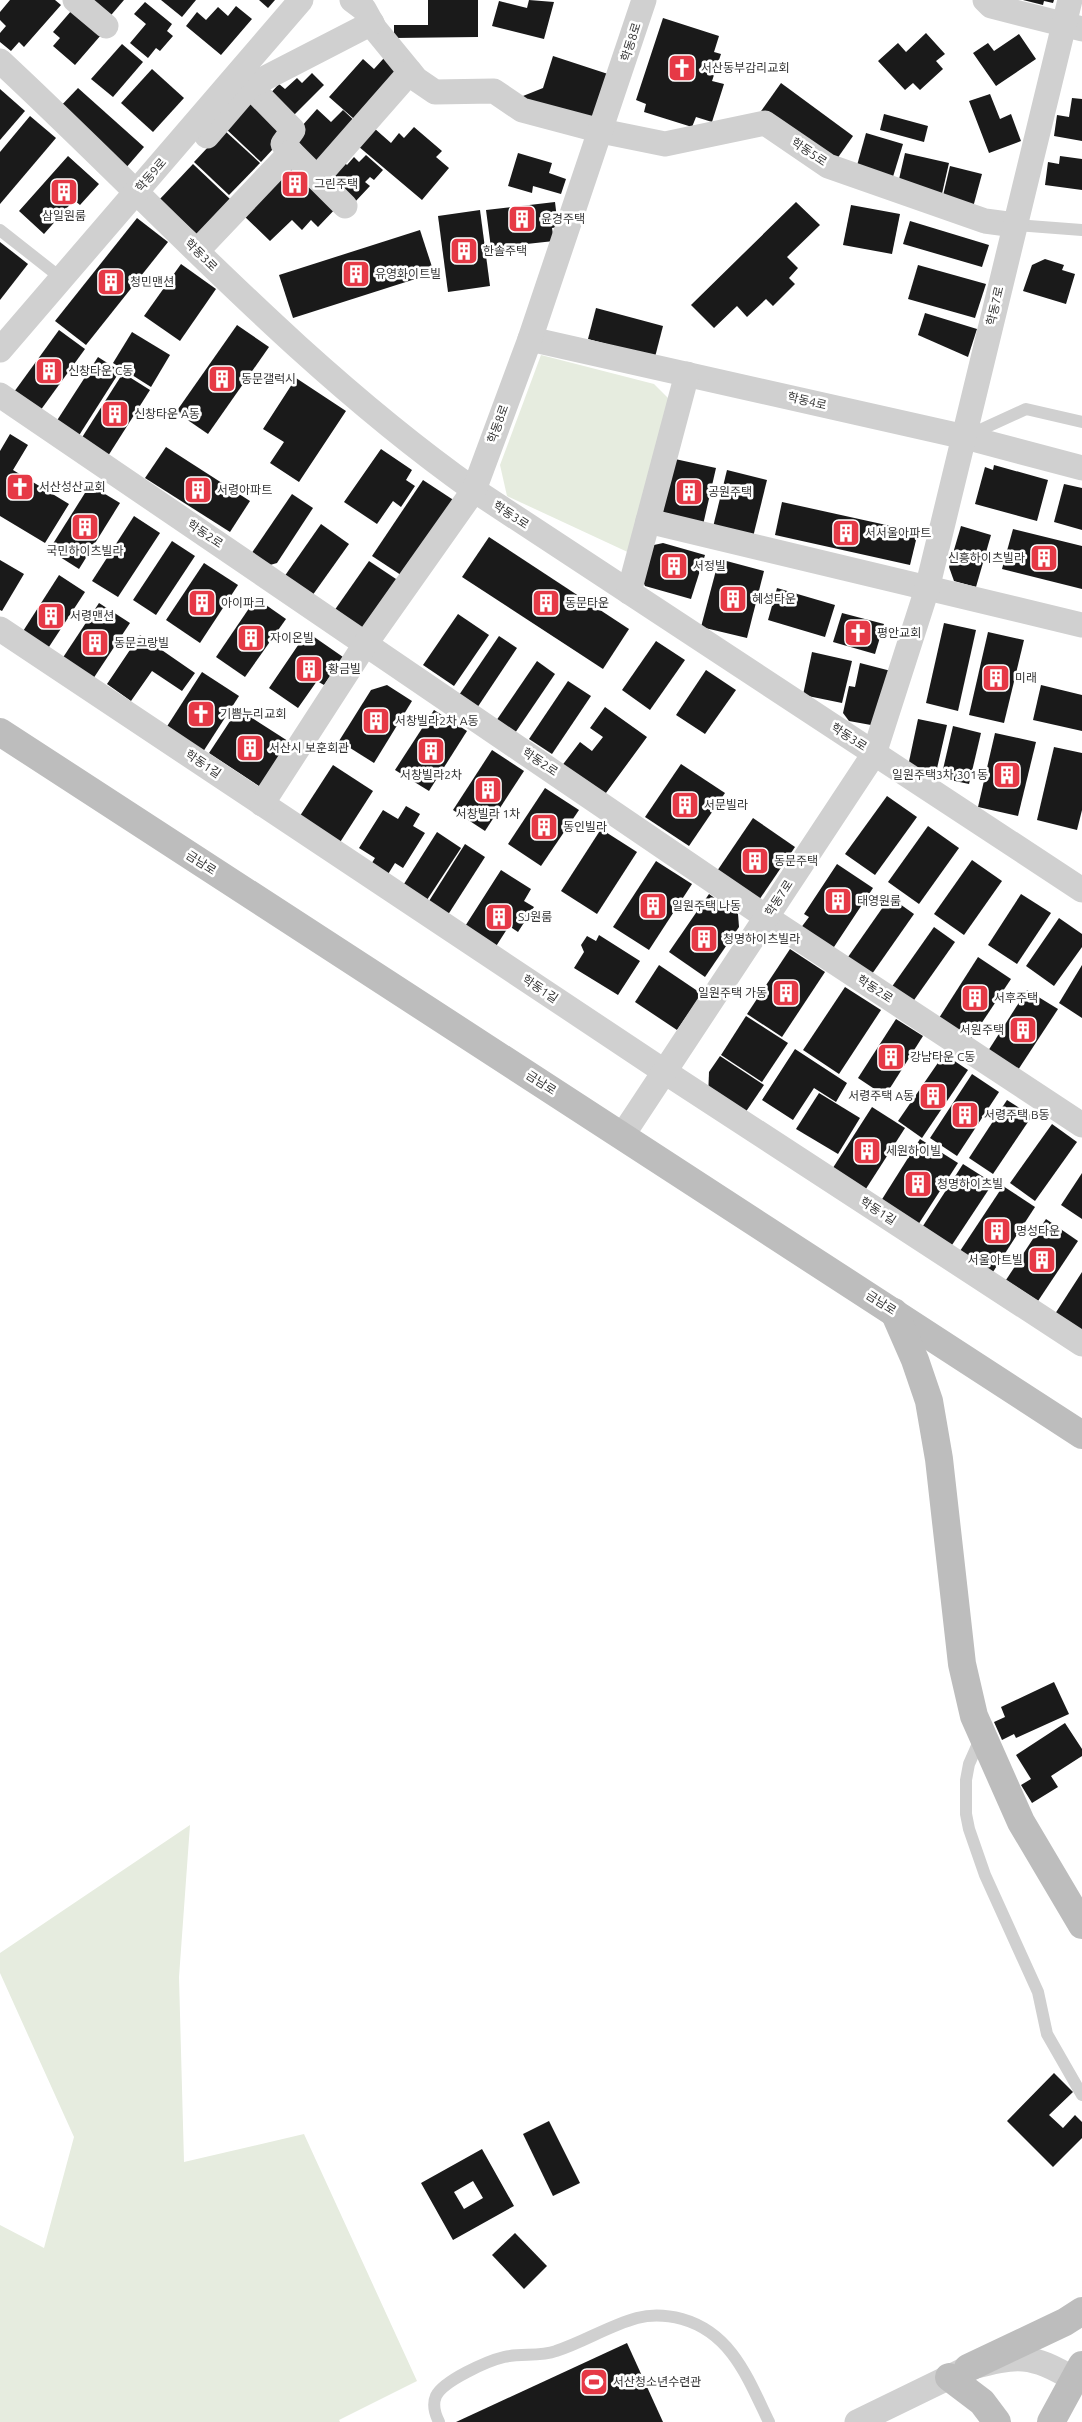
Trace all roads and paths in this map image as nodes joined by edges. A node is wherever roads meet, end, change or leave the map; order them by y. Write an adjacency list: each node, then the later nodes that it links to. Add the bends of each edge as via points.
1 (75, 0): 7 (street)
2 (301, 0): 11 (street, 학동9로)
3 (644, 0): 12 (street, 학동8로)
4 (985, 0): 8 (street, via 990,6)
5 (1070, 0): 8 (street, 학동7로)
6 (367, 8): 10 (street, 학동5로); 11 (street)
7 (106, 26)
8 (1073, 26): 17 (street, 학동7로)
9 (0, 62): 15 (street, 학동3로)
10 (410, 72): 12 (street, 학동5로, via 435,92 494,91 522,110); 14 (street)
11 (244, 80): 13 (street, via 293,130 283,144); 15 (street, 학동9로, via 182,138)
12 (601, 131): 17 (street, 학동5로, via 665,144 766,123 828,166 985,221); 23 (street, 학동8로)
13 (291, 152): 14 (street); 20 (street)
14 (317, 178): 16 (street)
15 (136, 192): 20 (street, 학동3로); 21 (street, 학동9로)
16 (345, 206)
17 (1014, 225): 19 (lane); 27 (street, 학동7로)
18 (0, 230): 21 (lane)
19 (1082, 230)
20 (197, 252): 29 (street, 학동3로, via 331,378 408,442)
21 (61, 278): 22 (street, 학동9로)
22 (3, 339)
23 (530, 339): 24 (street, 학동4로); 29 (street, 학동8로)
24 (686, 374): 27 (street, 학동4로); 30 (street)
25 (0, 395): 35 (street, 학동2로)
26 (1082, 422): 27 (lane, via 1026,409)
27 (965, 437): 28 (street, 학동4로); 31 (street, 학동7로)
28 (1082, 468)
29 (474, 490): 32 (street, 학동3로); 35 (street, 학동8로)
30 (648, 521): 31 (street); 32 (street)
31 (928, 589): 33 (street); 37 (street, 학동7로)
32 (629, 592): 37 (street, 학동3로)
33 (1082, 625)
34 (0, 629): 38 (street, 학동1길)
35 (366, 643): 38 (street, 학동8로); 40 (street, 학동2로)
36 (0, 732): 43 (street, 금남로)
37 (874, 754): 39 (street, 학동3로); 40 (street, 학동7로)
38 (262, 804): 41 (street, 학동1길)
39 (1082, 890)
40 (766, 917): 41 (street, 학동7로); 42 (street, 학동2로)
41 (665, 1072): 43 (street, 학동7로); 45 (street, 학동1길)
42 (1082, 1125)
43 (622, 1136): 44 (street, 금남로)
44 (894, 1312): 46 (street, 금남로); 47 (street, via 929,1401 939,1459 962,1664 974,1716)
45 (1082, 1344)
46 (1082, 1434)
47 (982, 1735): 48 (street, via 1021,1822); 49 (lane, via 969,1764 966,1780 969,1829 985,1875 1038,1992 1047,2034)
48 (1082, 1925)
49 (1082, 2095)
50 (1082, 2311): 51 (street)
51 (958, 2372): 52 (street, via 1023,2358); 55 (street); 56 (street)
52 (1080, 2377): 57 (street)
53 (439, 2422): 54 (lane, via 434,2406 440,2391 487,2363 509,2356 554,2352 610,2327 657,2315 692,2322 726,2344 745,2373)
54 (768, 2422)
55 (857, 2422)
56 (997, 2422)
57 (1050, 2422)

